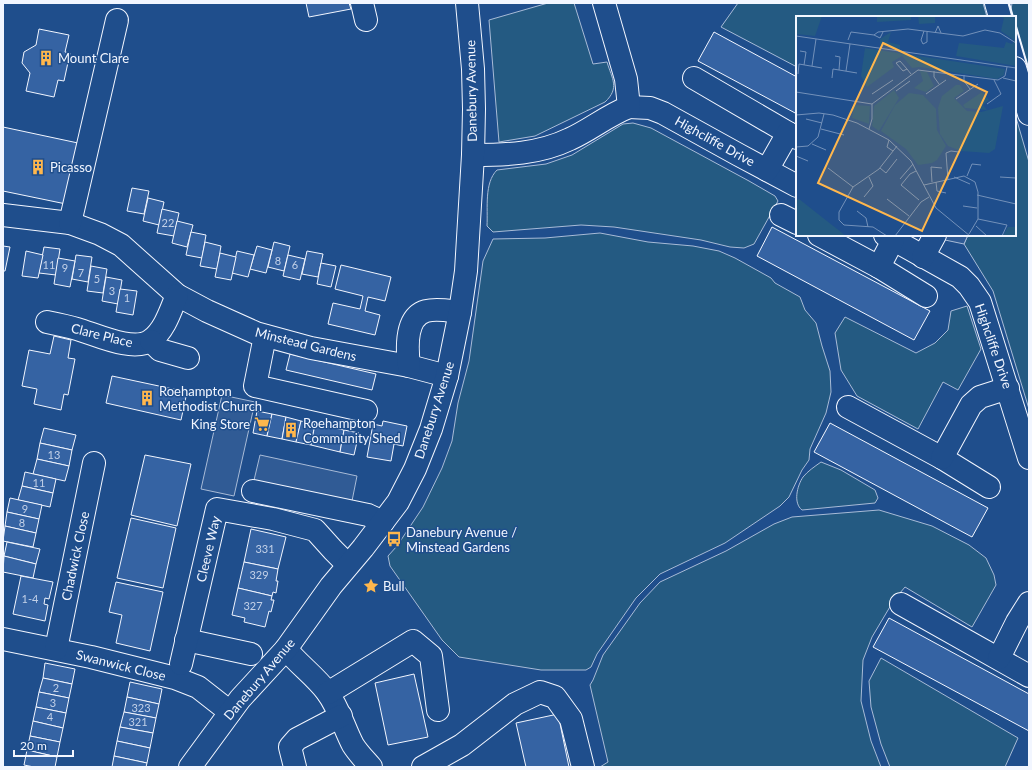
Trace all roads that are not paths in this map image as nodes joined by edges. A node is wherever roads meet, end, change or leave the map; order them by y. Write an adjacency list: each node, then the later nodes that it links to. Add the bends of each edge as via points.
1 (467, 3): 11 (street, Danebury Avenue, via 473,69)
2 (604, 3): 8 (street, via 626,79)
3 (996, 3): 4 (street)
4 (1000, 16)
5 (117, 20): 15 (street)
6 (1016, 71): 9 (street)
7 (694, 78): 10 (street)
8 (629, 107): 11 (street, via 571,139 543,150); 12 (street, Highcliffe Drive, via 650,108 663,113)
9 (1029, 114)
10 (792, 135): 12 (street)
11 (473, 155): 23 (street, Danebury Avenue, via 466,272)
12 (767, 170): 13 (street, Highcliffe Drive)
13 (796, 185)
14 (3, 215): 15 (street, Minstead Gardens)
15 (70, 223): 21 (street, Minstead Gardens, via 121,245)
16 (821, 236): 20 (street)
17 (934, 236): 19 (street)
18 (889, 237): 19 (street, Highcliffe Drive); 20 (street)
19 (923, 257): 30 (street, Highcliffe Drive, via 960,277 980,302)
20 (879, 267): 22 (street)
21 (177, 295): 25 (street, Minstead Gardens, via 207,312); 26 (street, Clare Place, via 164,324)
22 (926, 296)
23 (460, 312): 28 (street, via 426,311 415,317 409,333); 29 (street, Danebury Avenue)
24 (47, 322): 26 (street, Clare Place, via 126,344)
25 (266, 336): 28 (street, Minstead Gardens, via 311,348); 32 (street, via 255,386)
26 (151, 341): 27 (street, via 160,350)
27 (188, 358)
28 (409, 366): 29 (street, Minstead Gardens)
29 (447, 376): 38 (street, Danebury Avenue, via 431,429 415,469 398,502)
30 (1008, 388): 33 (street, via 980,397 971,404); 34 (street, Highcliffe Drive)
31 (848, 407): 33 (street)
32 (366, 411)
33 (942, 458): 36 (street)
34 (1029, 458)
35 (94, 463): 44 (street, Chadwick Close)
36 (989, 487)
37 (253, 491): 38 (street, via 368,515)
38 (383, 522): 39 (street, Danebury Avenue)
39 (348, 565): 43 (street, Cleeve Way, via 315,530 217,509); 45 (street, Danebury Avenue)
40 (1029, 603): 47 (street)
41 (901, 604): 47 (street)
42 (3, 639): 44 (street, Swanwick Close)
43 (186, 640): 46 (street); 48 (street, Cleeve Way)
44 (56, 649): 52 (street, Swanwick Close, via 175,678 198,687)
45 (286, 649): 50 (street); 52 (street, Danebury Avenue)
46 (251, 654)
47 (999, 658): 49 (street)
48 (181, 664)
49 (1029, 676)
50 (328, 693): 51 (street, via 413,641 431,656); 53 (street)
51 (438, 710)
52 (230, 712): 54 (street, Danebury Avenue)
53 (341, 716): 55 (street, via 297,739 290,747); 56 (street, via 353,746)
54 (190, 767)
55 (294, 767)
56 (371, 767)
57 (423, 767): 58 (street, via 462,745 515,704 540,692 555,696 571,719)
58 (583, 767)

